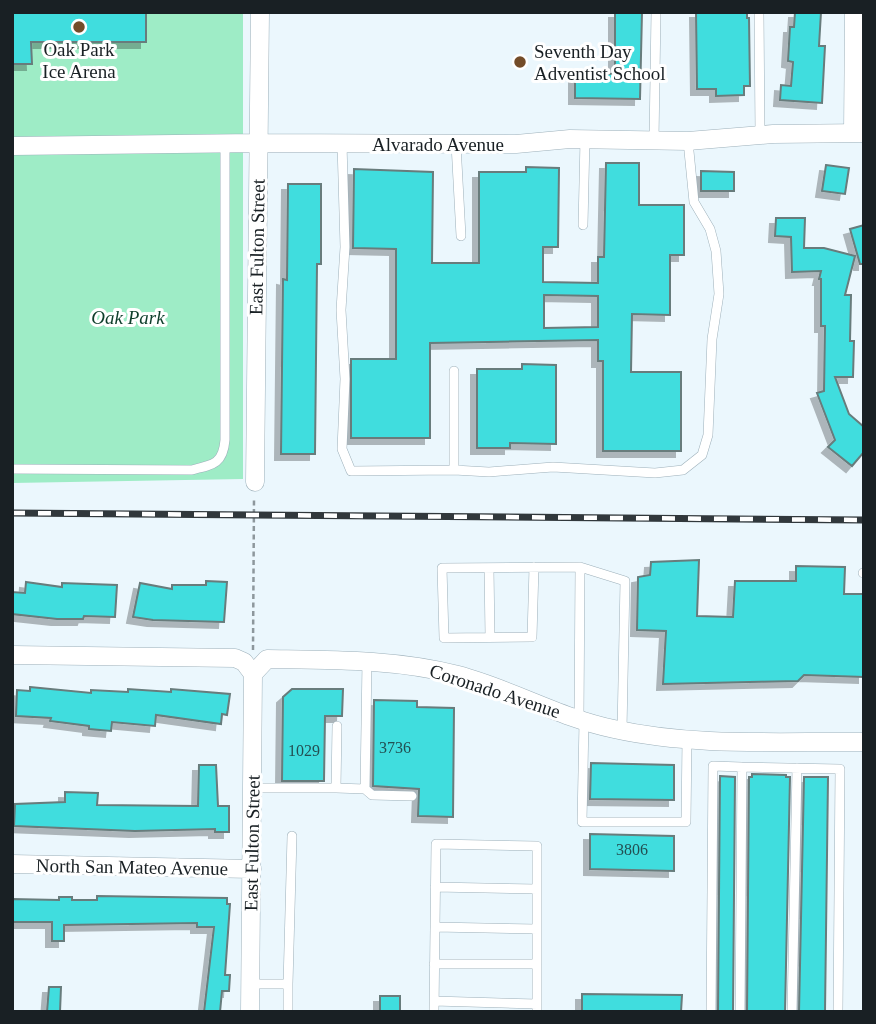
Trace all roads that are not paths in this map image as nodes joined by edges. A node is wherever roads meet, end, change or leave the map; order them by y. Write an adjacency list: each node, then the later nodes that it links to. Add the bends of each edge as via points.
1 (260, 12): 10 (street, East Fulton Street)
2 (656, 12): 8 (lane)
3 (759, 12): 6 (lane)
4 (854, 12): 5 (street)
5 (859, 133): 6 (street, Alvarado Avenue)
6 (760, 135): 9 (street, Alvarado Avenue)
7 (584, 139): 8 (street, Alvarado Avenue); 13 (street, Alvarado Avenue); 15 (lane)
8 (653, 140): 9 (street, Alvarado Avenue)
9 (688, 141): 19 (lane, via 694,202 710,229 716,251 719,294 708,435 702,455 683,470 656,473 553,467)
10 (258, 143): 11 (street, Alvarado Avenue); 12 (street, Alvarado Avenue); 20 (street, East Fulton Street)
11 (225, 144): 14 (street, Alvarado Avenue); 18 (lane, via 225,440 220,458 191,470)
12 (342, 144): 13 (street, Alvarado Avenue); 19 (lane, via 342,449 351,471)
13 (456, 144): 16 (lane)
14 (12, 146)
15 (583, 225)
16 (461, 236)
17 (454, 372): 19 (lane)
18 (12, 469)
19 (454, 470)
20 (255, 482)
21 (580, 567): 23 (lane); 28 (lane); 30 (lane, via 625,581)
22 (489, 568): 23 (lane); 24 (lane); 24 (lane, via 442,568 444,638)
23 (534, 568): 24 (lane, via 532,637)
24 (490, 637)
25 (12, 655): 27 (street, via 235,658)
26 (367, 661): 27 (street, Coronado Avenue, via 267,659); 28 (street, Coronado Avenue, via 460,676); 37 (lane)
27 (253, 674): 35 (street, East Fulton Street)
28 (582, 720): 30 (street, Coronado Avenue); 31 (lane, via 582,822 686,822)
29 (337, 726): 36 (lane)
30 (622, 731): 31 (street, Coronado Avenue)
31 (687, 739): 32 (street, Coronado Avenue)
32 (864, 742)
33 (742, 767): 34 (lane); 55 (lane, via 713,766); 56 (lane)
34 (797, 768): 57 (lane); 58 (lane, via 840,769)
35 (253, 788): 36 (lane); 41 (street, East Fulton Street)
36 (335, 788): 37 (lane)
37 (365, 789): 38 (lane, via 372,796)
38 (412, 796)
39 (292, 836): 49 (lane)
40 (12, 864): 41 (street, North San Mateo Avenue)
41 (252, 869): 48 (street, East Fulton Street)
42 (435, 887): 43 (lane); 43 (lane, via 436,844 449,844 537,846); 44 (lane)
43 (537, 889): 45 (lane)
44 (435, 927): 45 (lane); 46 (lane)
45 (537, 929): 47 (lane)
46 (435, 964): 47 (lane); 50 (lane)
47 (537, 964): 51 (lane)
48 (250, 984): 49 (lane); 52 (street, East Fulton Street)
49 (288, 984): 53 (lane)
50 (434, 1001): 51 (lane); 54 (lane)
51 (537, 1008)
52 (250, 1012)
53 (288, 1012)
54 (434, 1012)
55 (710, 1012)
56 (740, 1012)
57 (792, 1012)
58 (838, 1012)

